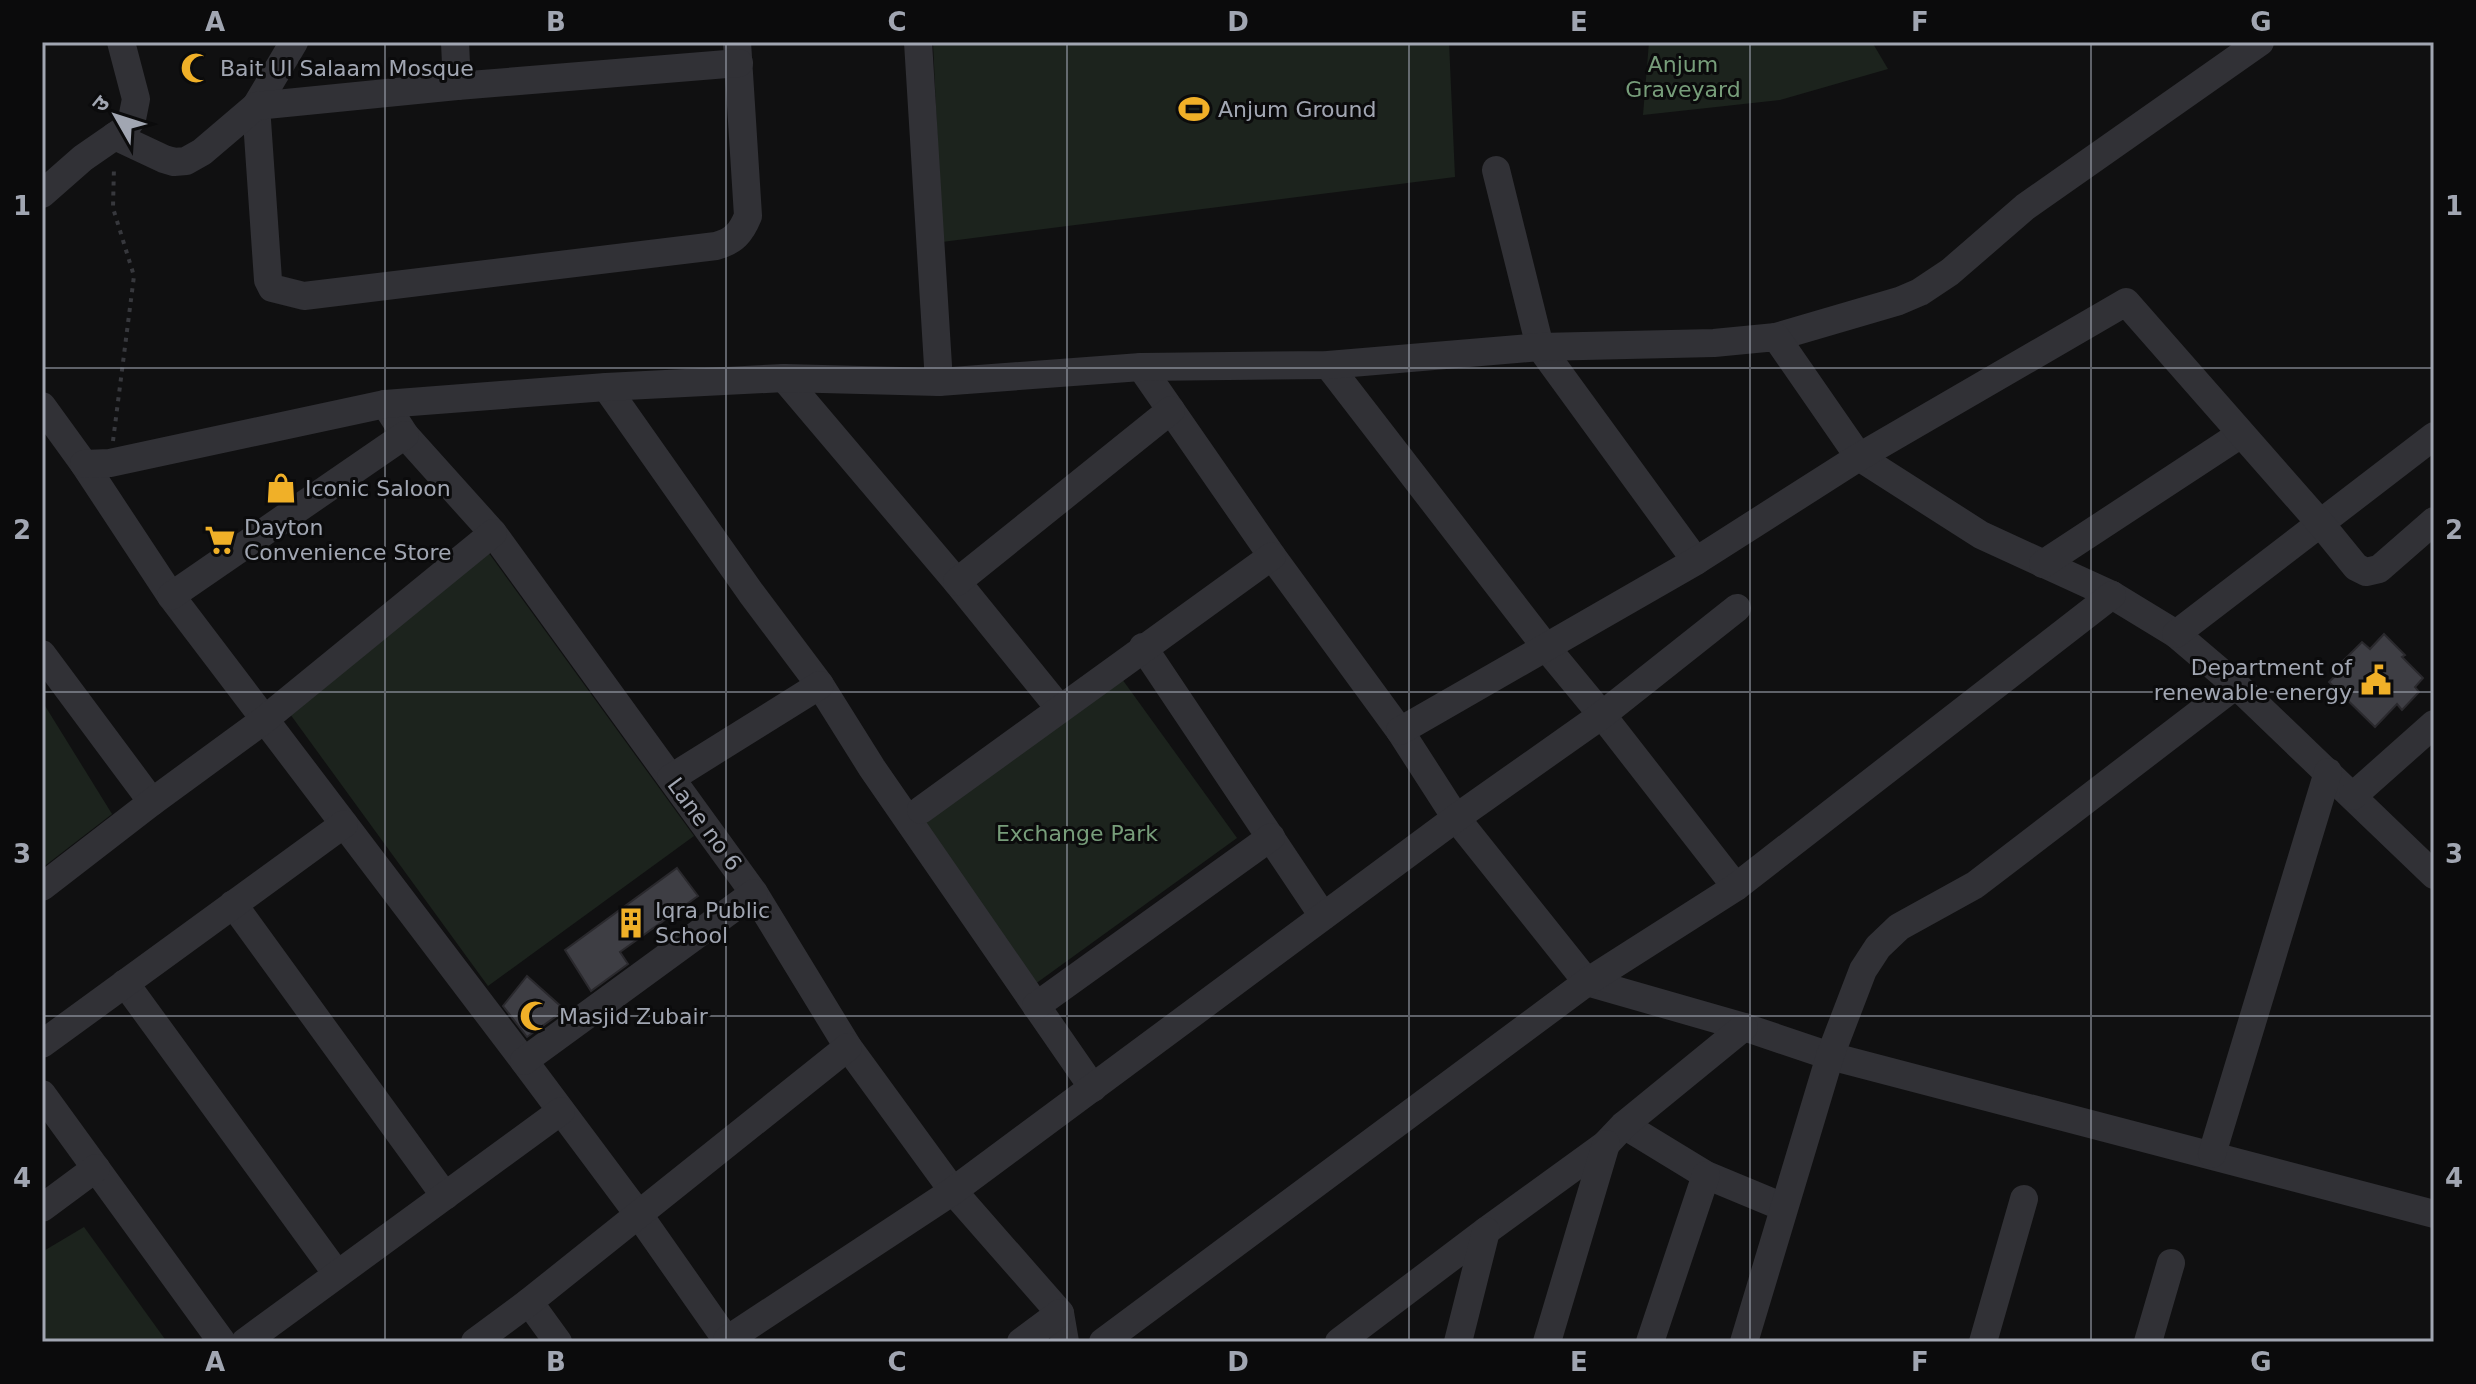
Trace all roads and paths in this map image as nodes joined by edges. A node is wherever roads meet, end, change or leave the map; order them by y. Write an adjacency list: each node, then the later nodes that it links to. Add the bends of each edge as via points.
1 (121, 42): 9 (street, via 135,109)
2 (294, 42): 8 (street)
3 (455, 42): 7 (street)
4 (918, 42): 17 (street)
5 (2260, 42): 12 (street, via 2025,207 1920,292)
6 (738, 53): 7 (street); 8 (street, via 748,216 729,242 304,296 272,288 268,280)
7 (457, 86): 8 (street)
8 (256, 106): 9 (street, via 186,161 164,159)
9 (115, 136): 11 (street); 26 (path, via 113,208 134,276)
10 (1496, 170): 13 (street)
11 (42, 194)
12 (1776, 337): 13 (street); 25 (street)
13 (1540, 347): 14 (street); 31 (street)
14 (1328, 365): 15 (street); 38 (street)
15 (1141, 367): 17 (street); 21 (street)
16 (784, 378): 17 (street); 18 (street); 33 (street)
17 (939, 382)
18 (606, 387): 19 (street); 41 (street)
19 (385, 404): 23 (street, Lane no 6); 26 (street)
20 (42, 406): 26 (street)
21 (1171, 410): 30 (street); 33 (street)
22 (2241, 434): 25 (street, via 2126,302); 28 (street); 32 (street)
23 (405, 435): 29 (street, Lane no 6); 35 (street)
24 (2434, 436): 28 (street)
25 (1859, 457): 31 (street); 32 (street, via 1981,535)
26 (97, 464): 35 (street)
27 (2434, 521): 28 (street, via 2379,569 2366,572)
28 (2321, 524): 37 (street)
29 (493, 533): 45 (street); 49 (street, Lane no 6)
30 (1272, 556): 39 (street); 47 (street)
31 (1696, 561): 38 (street)
32 (2043, 564): 34 (street)
33 (957, 582): 43 (street)
34 (2112, 595): 37 (street); 58 (street)
35 (171, 596): 45 (street)
36 (1737, 608): 44 (street)
37 (2176, 634): 42 (street)
38 (1545, 646): 44 (street); 47 (street)
39 (1143, 647): 43 (street); 55 (street)
40 (42, 654): 51 (street)
41 (820, 685): 49 (street); 64 (street)
42 (2236, 685): 48 (street); 68 (street, via 1975,885 1899,927 1863,970)
43 (1060, 709): 52 (street)
44 (1602, 715): 53 (street); 58 (street)
45 (264, 720): 51 (street); 54 (street)
46 (2434, 724): 50 (street)
47 (1400, 731): 53 (street)
48 (2328, 772): 50 (street); 74 (street)
49 (671, 778): 59 (street, Lane no 6)
50 (2353, 796): 56 (street)
51 (152, 802): 57 (street)
52 (921, 810)
53 (1456, 818): 61 (street); 62 (street)
54 (344, 824): 60 (street); 69 (street)
55 (1271, 837): 61 (street); 64 (street)
56 (2434, 875)
57 (42, 887)
58 (1736, 887): 62 (street)
59 (754, 893): 67 (street, Lane no 6); 69 (street)
60 (233, 904): 63 (street); 78 (street)
61 (1323, 916): 70 (street)
62 (1587, 982): 65 (street); 97 (street)
63 (125, 983): 66 (street); 86 (street)
64 (1036, 1006): 70 (street)
65 (1744, 1027): 68 (street); 73 (street)
66 (42, 1044)
67 (848, 1047): 77 (street, Lane no 6); 83 (street)
68 (1830, 1056): 74 (street); 80 (street)
69 (524, 1061): 72 (street)
70 (1093, 1088): 77 (street)
71 (42, 1094): 75 (street)
72 (561, 1111): 78 (street); 83 (street)
73 (1615, 1135): 76 (street); 84 (street); 100 (street)
74 (2212, 1154): 82 (street)
75 (96, 1168): 81 (street); 91 (street)
76 (1706, 1175): 80 (street); 101 (street)
77 (953, 1191): 88 (street, Lane no 6); 90 (street)
78 (445, 1196): 86 (street)
79 (2024, 1199): 103 (street)
80 (1783, 1207): 102 (street)
81 (42, 1208)
82 (2434, 1214)
83 (639, 1215): 87 (street); 90 (street)
84 (1486, 1231): 89 (street); 99 (street)
85 (2171, 1263): 104 (street)
86 (337, 1274): 92 (street)
87 (529, 1302): 93 (street); 94 (street)
88 (1060, 1313): 95 (street); 96 (street)
89 (1369, 1329): 98 (street)
90 (728, 1341)
91 (222, 1342)
92 (245, 1342)
93 (475, 1342)
94 (558, 1342)
95 (1021, 1342)
96 (1065, 1342)
97 (1103, 1342)
98 (1339, 1342)
99 (1458, 1342)
100 (1547, 1342)
101 (1650, 1342)
102 (1744, 1342)
103 (1983, 1342)
104 (2148, 1342)

